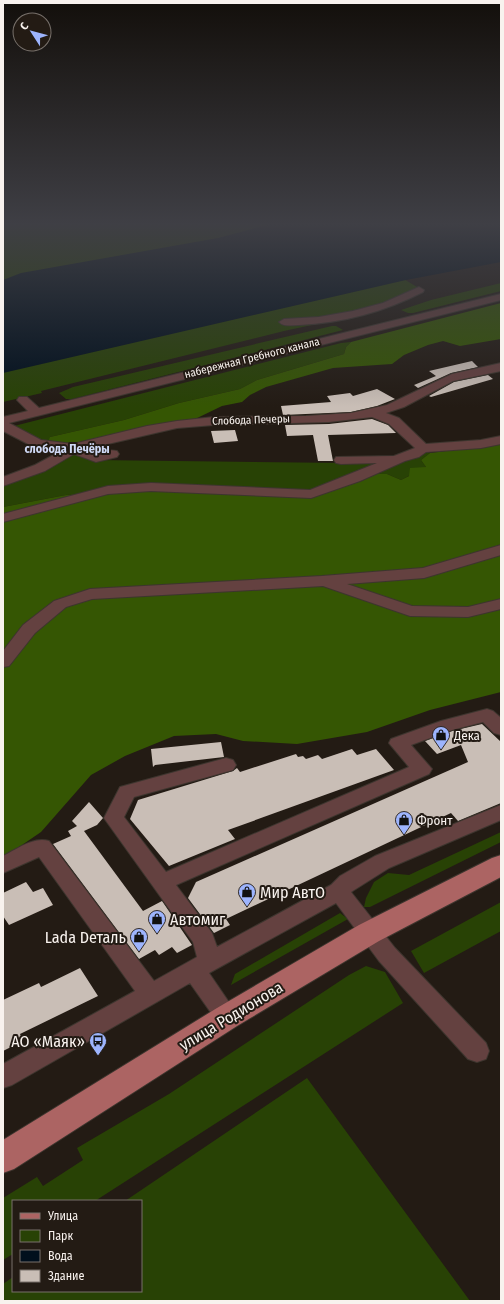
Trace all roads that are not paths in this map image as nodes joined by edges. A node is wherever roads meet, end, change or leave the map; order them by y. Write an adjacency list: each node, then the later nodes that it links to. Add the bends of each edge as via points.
1 (418, 290): 3 (street)
2 (501, 297): 5 (street, набережная Гребного канала)
3 (361, 314): 4 (street); 5 (street)
4 (284, 322)
5 (382, 326): 9 (street, набережная Гребного канала)
6 (501, 367): 8 (street, Слобода Печеры, via 444,381 411,399)
7 (23, 400): 9 (street)
8 (374, 412): 13 (street, Слобода Печеры, via 320,418 190,423); 14 (street, via 394,421)
9 (37, 413): 10 (street, набережная Гребного канала)
10 (3, 421)
11 (3, 425): 13 (street, via 37,443)
12 (501, 440): 14 (street)
13 (73, 448): 15 (street, via 96,458); 18 (street, Слобода Печеры, via 65,456 45,466)
14 (423, 448): 16 (street)
15 (112, 454)
16 (400, 458): 17 (street); 19 (street, via 311,494 151,487 108,490)
17 (341, 460)
18 (3, 482)
19 (3, 518)
20 (501, 550): 21 (street, via 424,572)
21 (322, 581): 22 (street, via 410,611 468,612); 23 (street, via 90,594 60,604 28,629)
22 (501, 604)
23 (3, 662)
24 (501, 729): 30 (street, via 487,715 447,725 398,743 422,769)
25 (226, 765): 30 (street, via 127,792 114,818)
26 (501, 812): 32 (street, via 382,862 348,882)
27 (3, 865): 35 (street, via 42,846)
28 (501, 865): 31 (main road, улица Родионова)
29 (501, 871): 31 (main road, улица Родионова)
30 (162, 882): 34 (street, via 204,939)
31 (464, 883): 33 (main road, улица Родионова)
32 (339, 891): 33 (street); 34 (street)
33 (370, 933): 36 (main road, улица Родионова); 37 (street)
34 (202, 966): 35 (street); 36 (street)
35 (150, 994): 38 (street)
36 (227, 1017): 39 (main road, улица Родионова)
37 (477, 1051)
38 (3, 1077)
39 (4, 1154)

